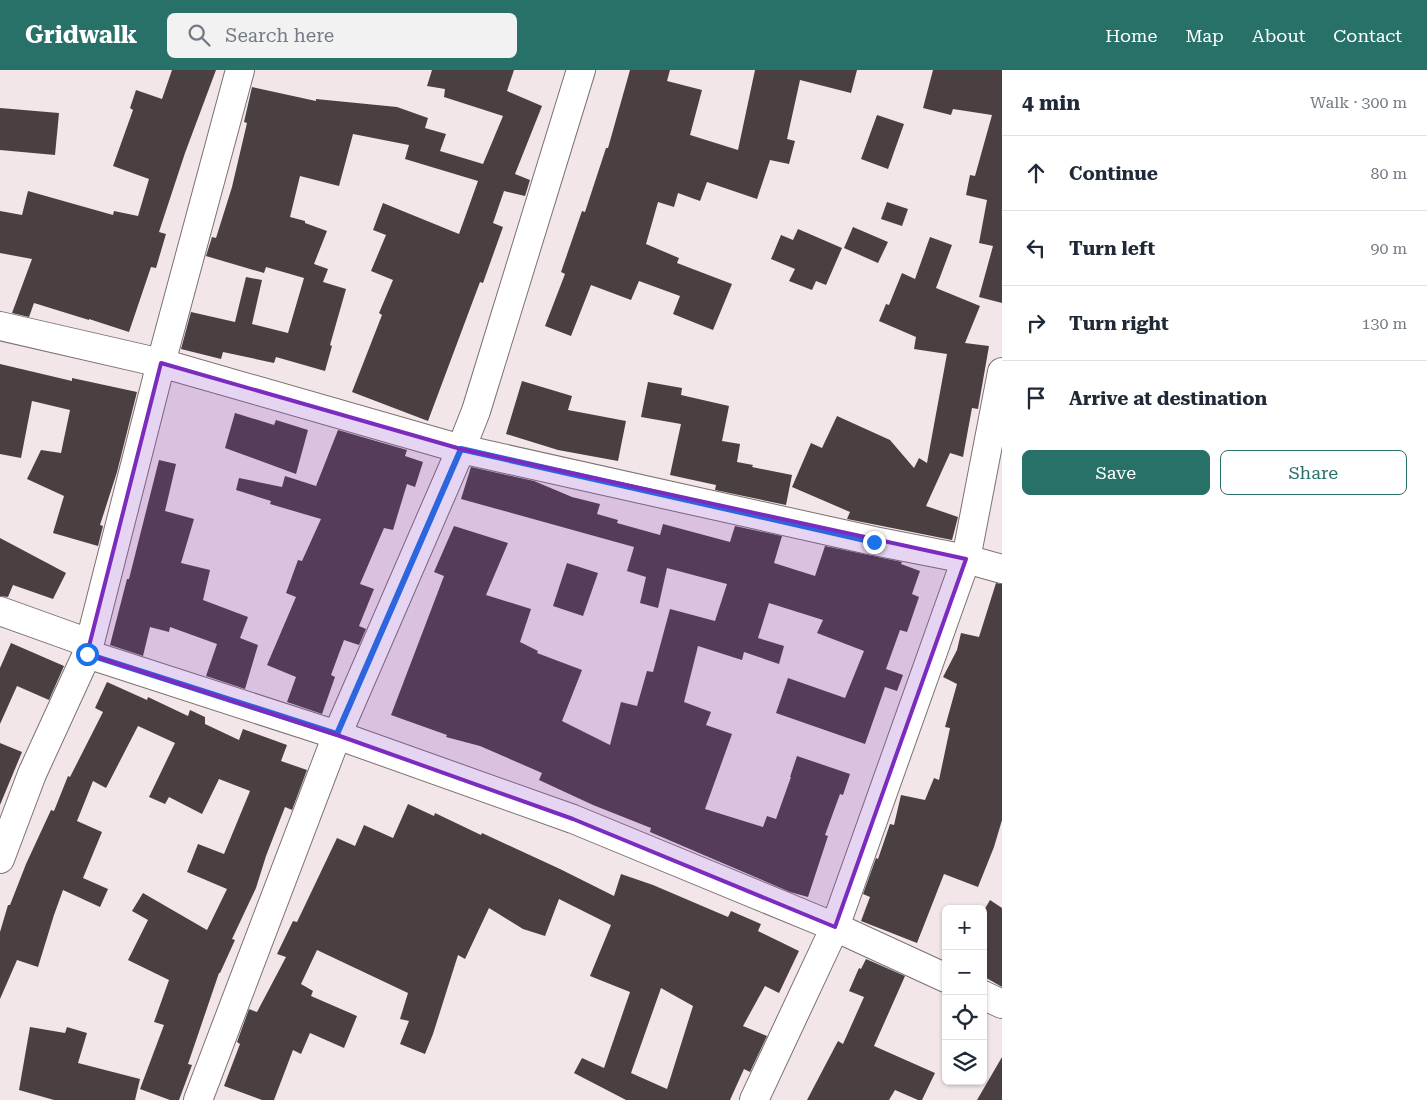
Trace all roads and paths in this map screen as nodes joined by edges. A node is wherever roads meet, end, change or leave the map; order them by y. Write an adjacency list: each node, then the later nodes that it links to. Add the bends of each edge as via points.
1 (240, 70): 4 (street)
2 (580, 70): 6 (street, via 476,411)
3 (0, 326): 4 (street)
4 (161, 363): 6 (street); 10 (street)
5 (1002, 372): 7 (street)
6 (461, 449): 7 (street, via 874,542); 11 (street)
7 (966, 559): 8 (street); 13 (street)
8 (1002, 568)
9 (0, 611): 10 (street)
10 (88, 648): 11 (street); 12 (street, via 32,774)
11 (337, 734): 13 (street, via 573,819); 17 (street)
12 (0, 859)
13 (835, 926): 14 (street); 18 (street)
14 (942, 976)
15 (987, 997): 16 (street)
16 (1002, 1004)
17 (198, 1100)
18 (754, 1100)

